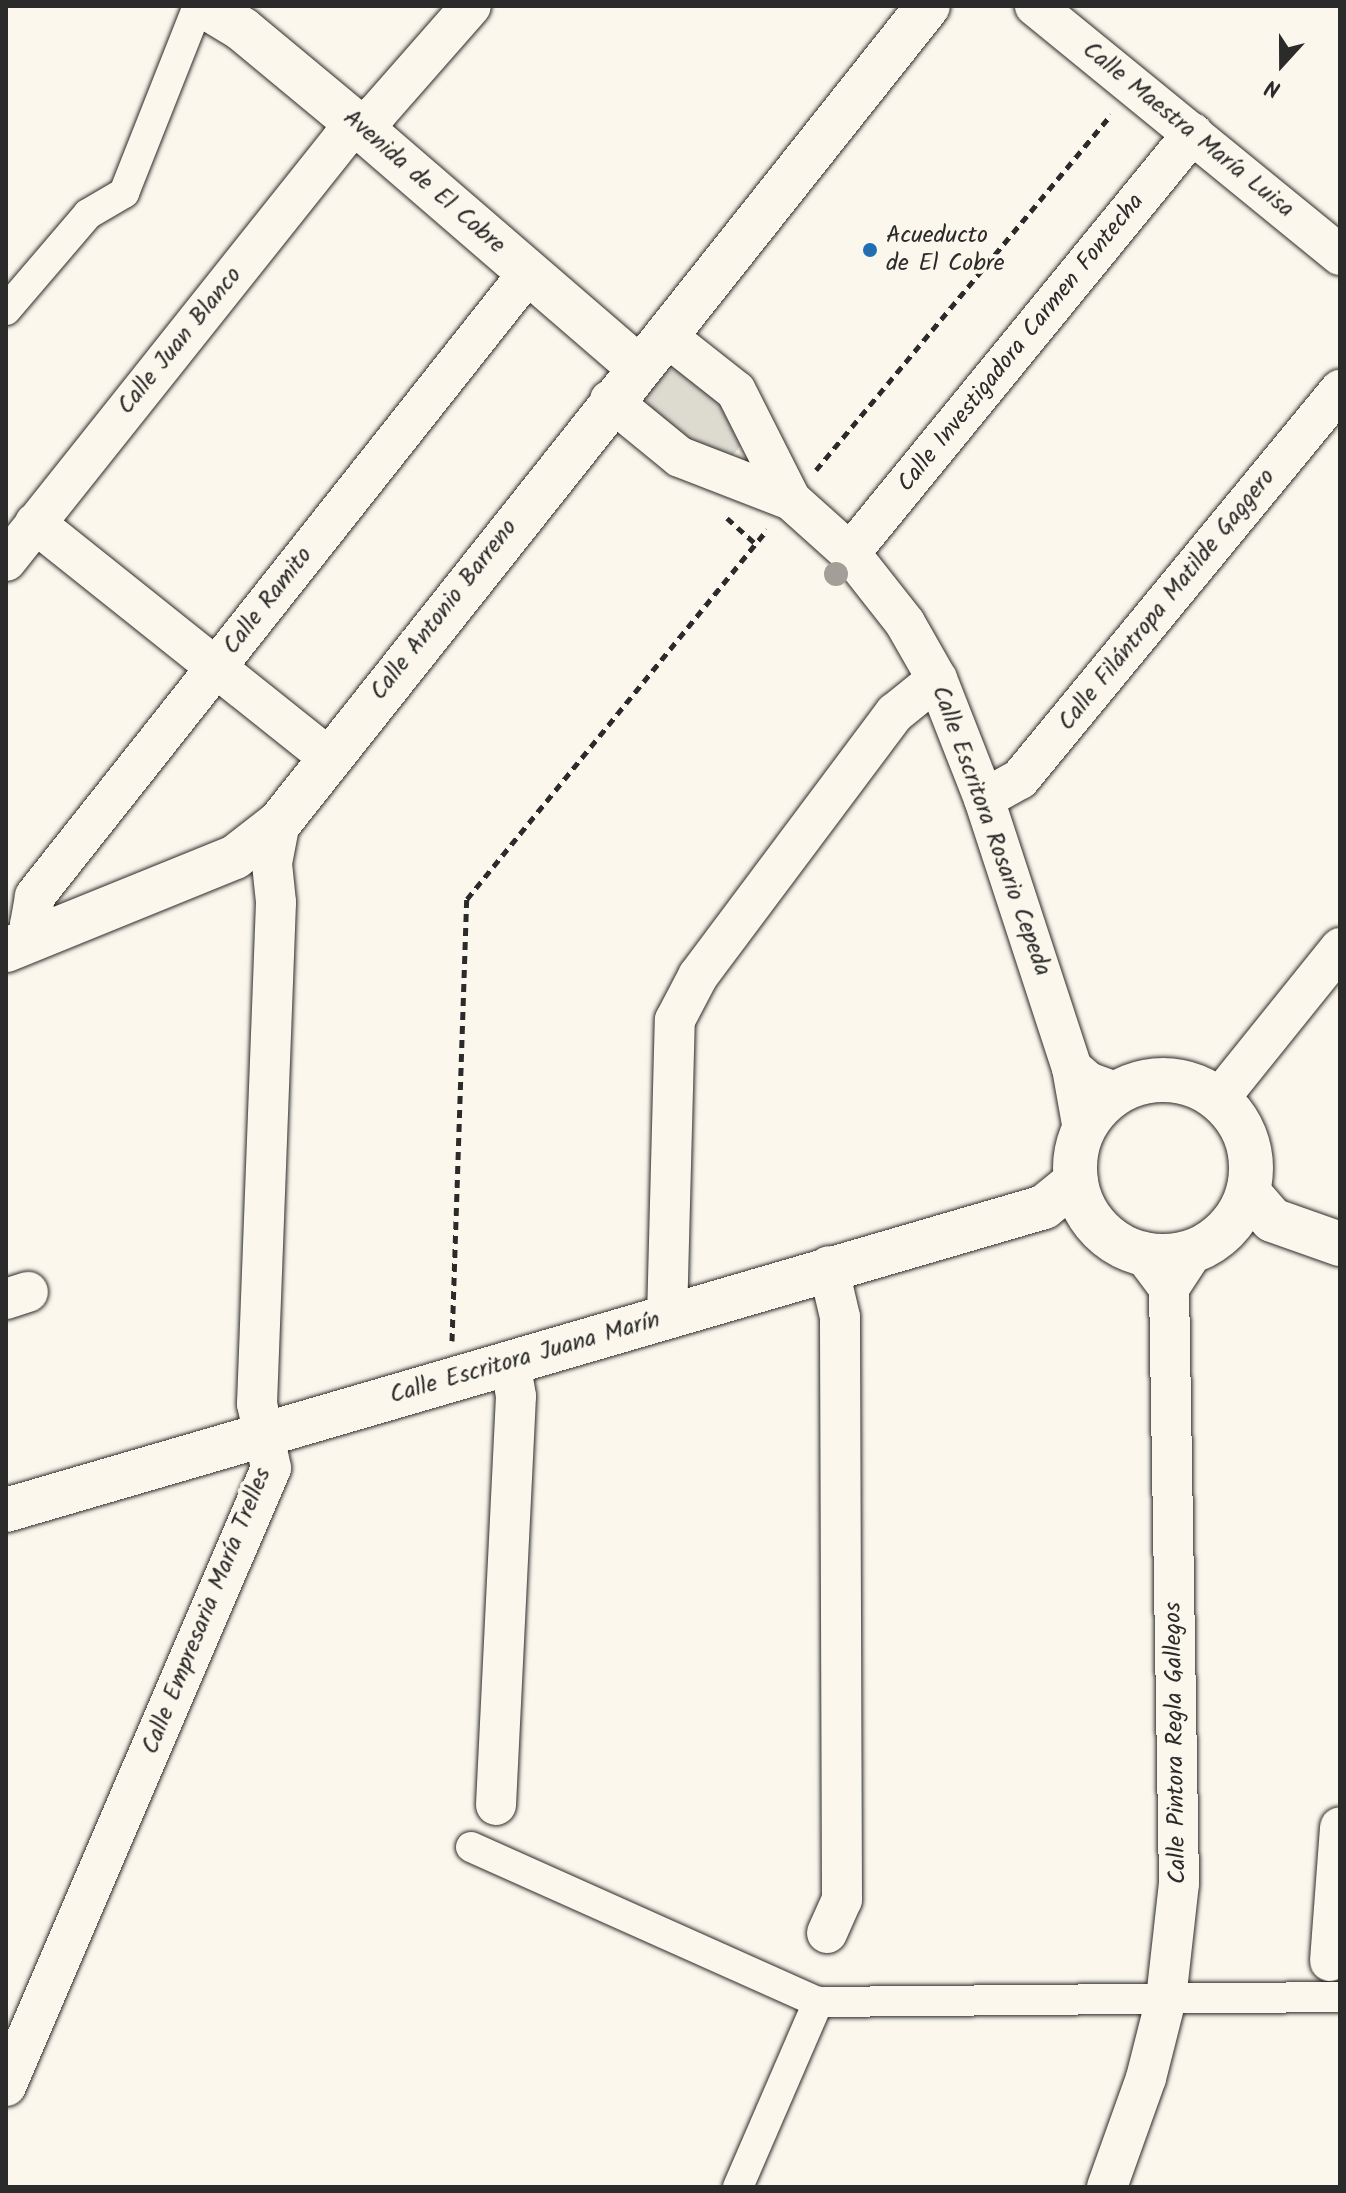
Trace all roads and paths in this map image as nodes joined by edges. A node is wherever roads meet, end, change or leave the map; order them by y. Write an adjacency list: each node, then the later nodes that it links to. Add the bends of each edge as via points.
1 (201, 6): 6 (street, Avenida de El Cobre, via 242,29); 10 (street, via 124,193 88,214)
2 (471, 6): 6 (street, Calle Juan Blanco, via 377,113)
3 (928, 6): 11 (street)
4 (1035, 6): 5 (street, Calle Maestra María Luisa)
5 (1135, 86): 7 (street, Calle Maestra María Luisa); 14 (path)
6 (359, 126): 9 (street, Avenida de El Cobre); 15 (street, Calle Juan Blanco, via 342,139)
7 (1193, 133): 8 (street, Calle Maestra María Luisa); 16 (street, Calle Investigadora Carmen Fontecha)
8 (1340, 255)
9 (529, 272): 11 (street, Avenida de El Cobre); 17 (street, Calle Ramito)
10 (6, 310)
11 (652, 351): 13 (street, Calle Antonio Barreno); 14 (street, via 736,391)
12 (1340, 390): 20 (street, Calle Filántropa Matilde Gaggero, via 1020,779)
13 (610, 400): 14 (street, via 680,457); 19 (street, Calle Antonio Barreno)
14 (791, 500): 16 (street, Calle Escritora Rosario Cepeda); 38 (path, via 467,899 449,1330)
15 (16, 543): 17 (street)
16 (850, 553): 18 (street, Calle Escritora Rosario Cepeda, via 905,623)
17 (216, 667): 19 (street); 22 (street, Calle Ramito, via 35,896)
18 (937, 679): 20 (street, Calle Escritora Rosario Cepeda); 36 (street, via 895,713 698,976 675,1020)
19 (328, 757): 21 (street, Calle Antonio Barreno)
20 (984, 799): 24 (street, Calle Escritora Rosario Cepeda)
21 (280, 822): 22 (street, Calle Antonio Barreno, via 235,857); 39 (street, Calle Empresaria María Trelles, via 272,863 276,902 257,1404)
22 (20, 944)
23 (1340, 948): 26 (street)
24 (1072, 1068): 25 (street, via 1088,1082); 27 (street, Calle Escritora Rosario Cepeda)
25 (1118, 1093): 26 (street, via 1169,1081); 27 (street)
26 (1218, 1100): 28 (street, via 1243,1132 1249,1151)
27 (1083, 1130): 29 (street)
28 (1248, 1192): 30 (street, via 1272,1220); 31 (street)
29 (1069, 1201): 33 (street, via 1115,1241); 34 (street, Calle Escritora Juana Marín)
30 (1293, 1230): 31 (street); 32 (street)
31 (1208, 1241): 33 (street, via 1169,1255); 35 (street)
32 (1340, 1244)
33 (1142, 1252): 35 (street)
34 (828, 1266): 36 (street, Calle Escritora Juana Marín); 44 (street, via 840,1317 842,1900)
35 (1169, 1288): 46 (street, Calle Pintora Regla Gallegos, via 1179,1883)
36 (667, 1318): 37 (street, Calle Escritora Juana Marín)
37 (510, 1362): 38 (street, Calle Escritora Juana Marín); 41 (street, via 516,1396)
38 (461, 1376): 39 (street, Calle Escritora Juana Marín)
39 (265, 1433): 40 (street, Calle Escritora Juana Marín); 48 (street, Calle Empresaria María Trelles, via 271,1468)
40 (6, 1510)
41 (496, 1805)
42 (1340, 1827): 45 (street)
43 (471, 1847): 47 (street)
44 (827, 1933)
45 (1332, 1985): 46 (street)
46 (1166, 1999): 47 (street); 50 (street, Calle Pintora Regla Gallegos, via 1146,2078)
47 (818, 2002): 49 (street)
48 (6, 2086)
49 (738, 2187)
50 (1107, 2187)

